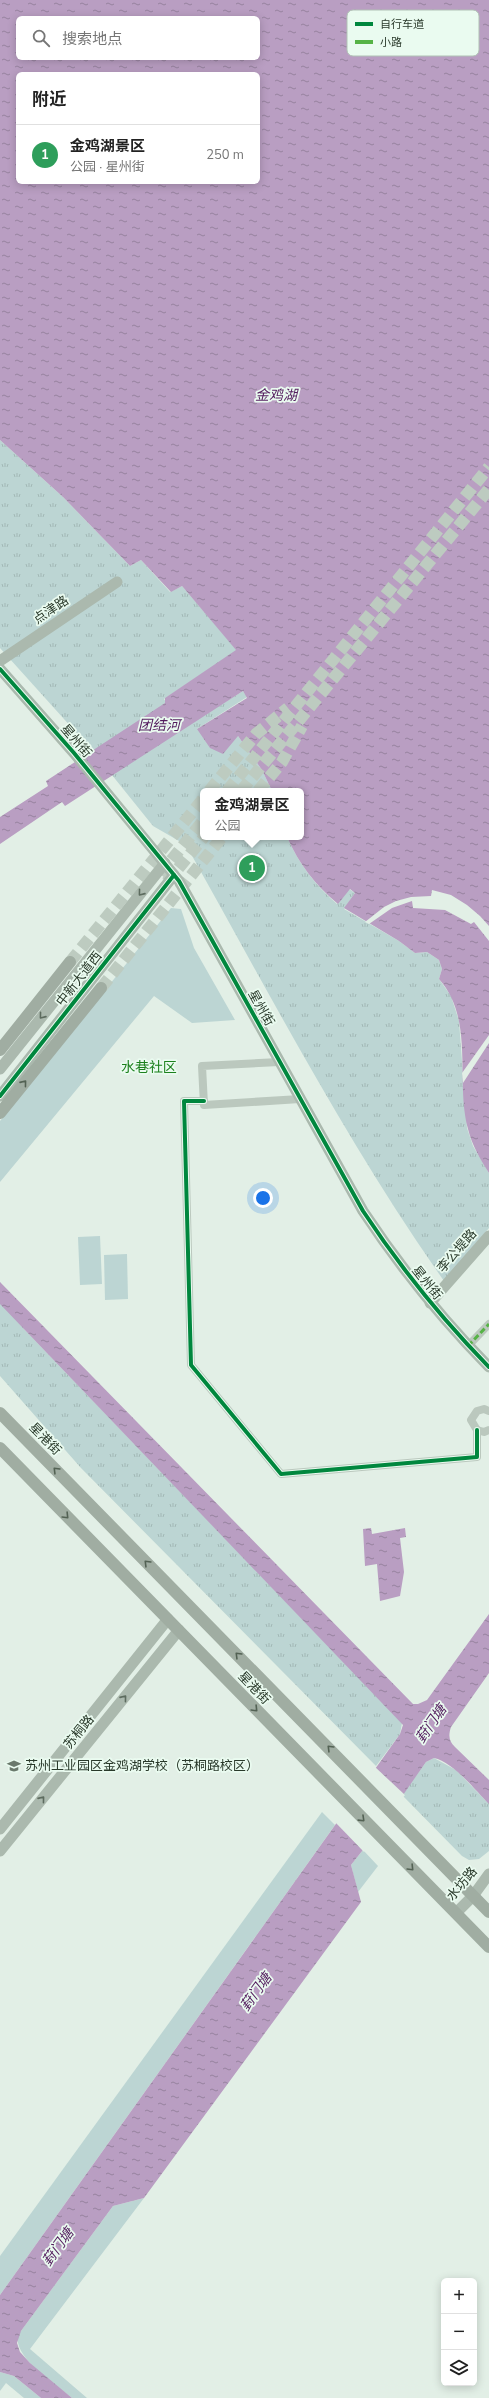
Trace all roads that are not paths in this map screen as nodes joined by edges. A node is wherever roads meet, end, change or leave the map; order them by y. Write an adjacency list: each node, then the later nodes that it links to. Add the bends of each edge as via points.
1 (117, 582): 2 (street, 点津路)
2 (0, 661)
3 (0, 669): 4 (street, 星州街)
4 (165, 863): 5 (street, 星州街); 10 (street, 中新大道西, one-way to 10)
5 (174, 875): 9 (street, 星州街); 11 (street, 中新大道西)
6 (70, 962): 8 (main road)
7 (100, 988): 14 (main road, one-way to 7)
8 (0, 1050)
9 (278, 1062): 12 (street, 星州街); 13 (street, via 202,1066)
10 (0, 1068)
11 (0, 1096)
12 (300, 1099): 13 (street, via 204,1105); 16 (street, 星州街, via 385,1245)
13 (204, 1100): 22 (street, via 184,1101 191,1365 266,1456 281,1474 477,1456)
14 (0, 1113)
15 (489, 1236): 16 (street, 李公堤路)
16 (430, 1303): 18 (street, 星州街)
17 (489, 1324): 18 (street)
18 (468, 1346): 19 (street, 星州街)
19 (489, 1367)
20 (489, 1411): 22 (street, via 480,1409 474,1413 472,1424)
21 (0, 1414): 34 (main road, 星港街, one-way to 21)
22 (477, 1430): 23 (street)
23 (489, 1430)
24 (0, 1448): 25 (main road, 星港街, one-way to 25)
25 (168, 1619): 26 (main road, 星港街); 27 (street, 苏桐路)
26 (179, 1630): 28 (street, 苏桐路); 36 (main road, 星港街, one-way to 36)
27 (152, 1640): 28 (street); 29 (street, 苏桐路)
28 (164, 1649): 30 (street, 苏桐路, one-way to 28)
29 (17, 1808): 30 (street); 31 (street, 苏桐路)
30 (28, 1817): 32 (street, 苏桐路)
31 (0, 1828)
32 (0, 1851)
33 (489, 1874): 34 (street, 水坊路)
34 (473, 1896): 35 (main road, 星港街); 36 (street, 水坊路)
35 (489, 1912)
36 (456, 1913): 37 (main road, 星港街)
37 (489, 1947)

